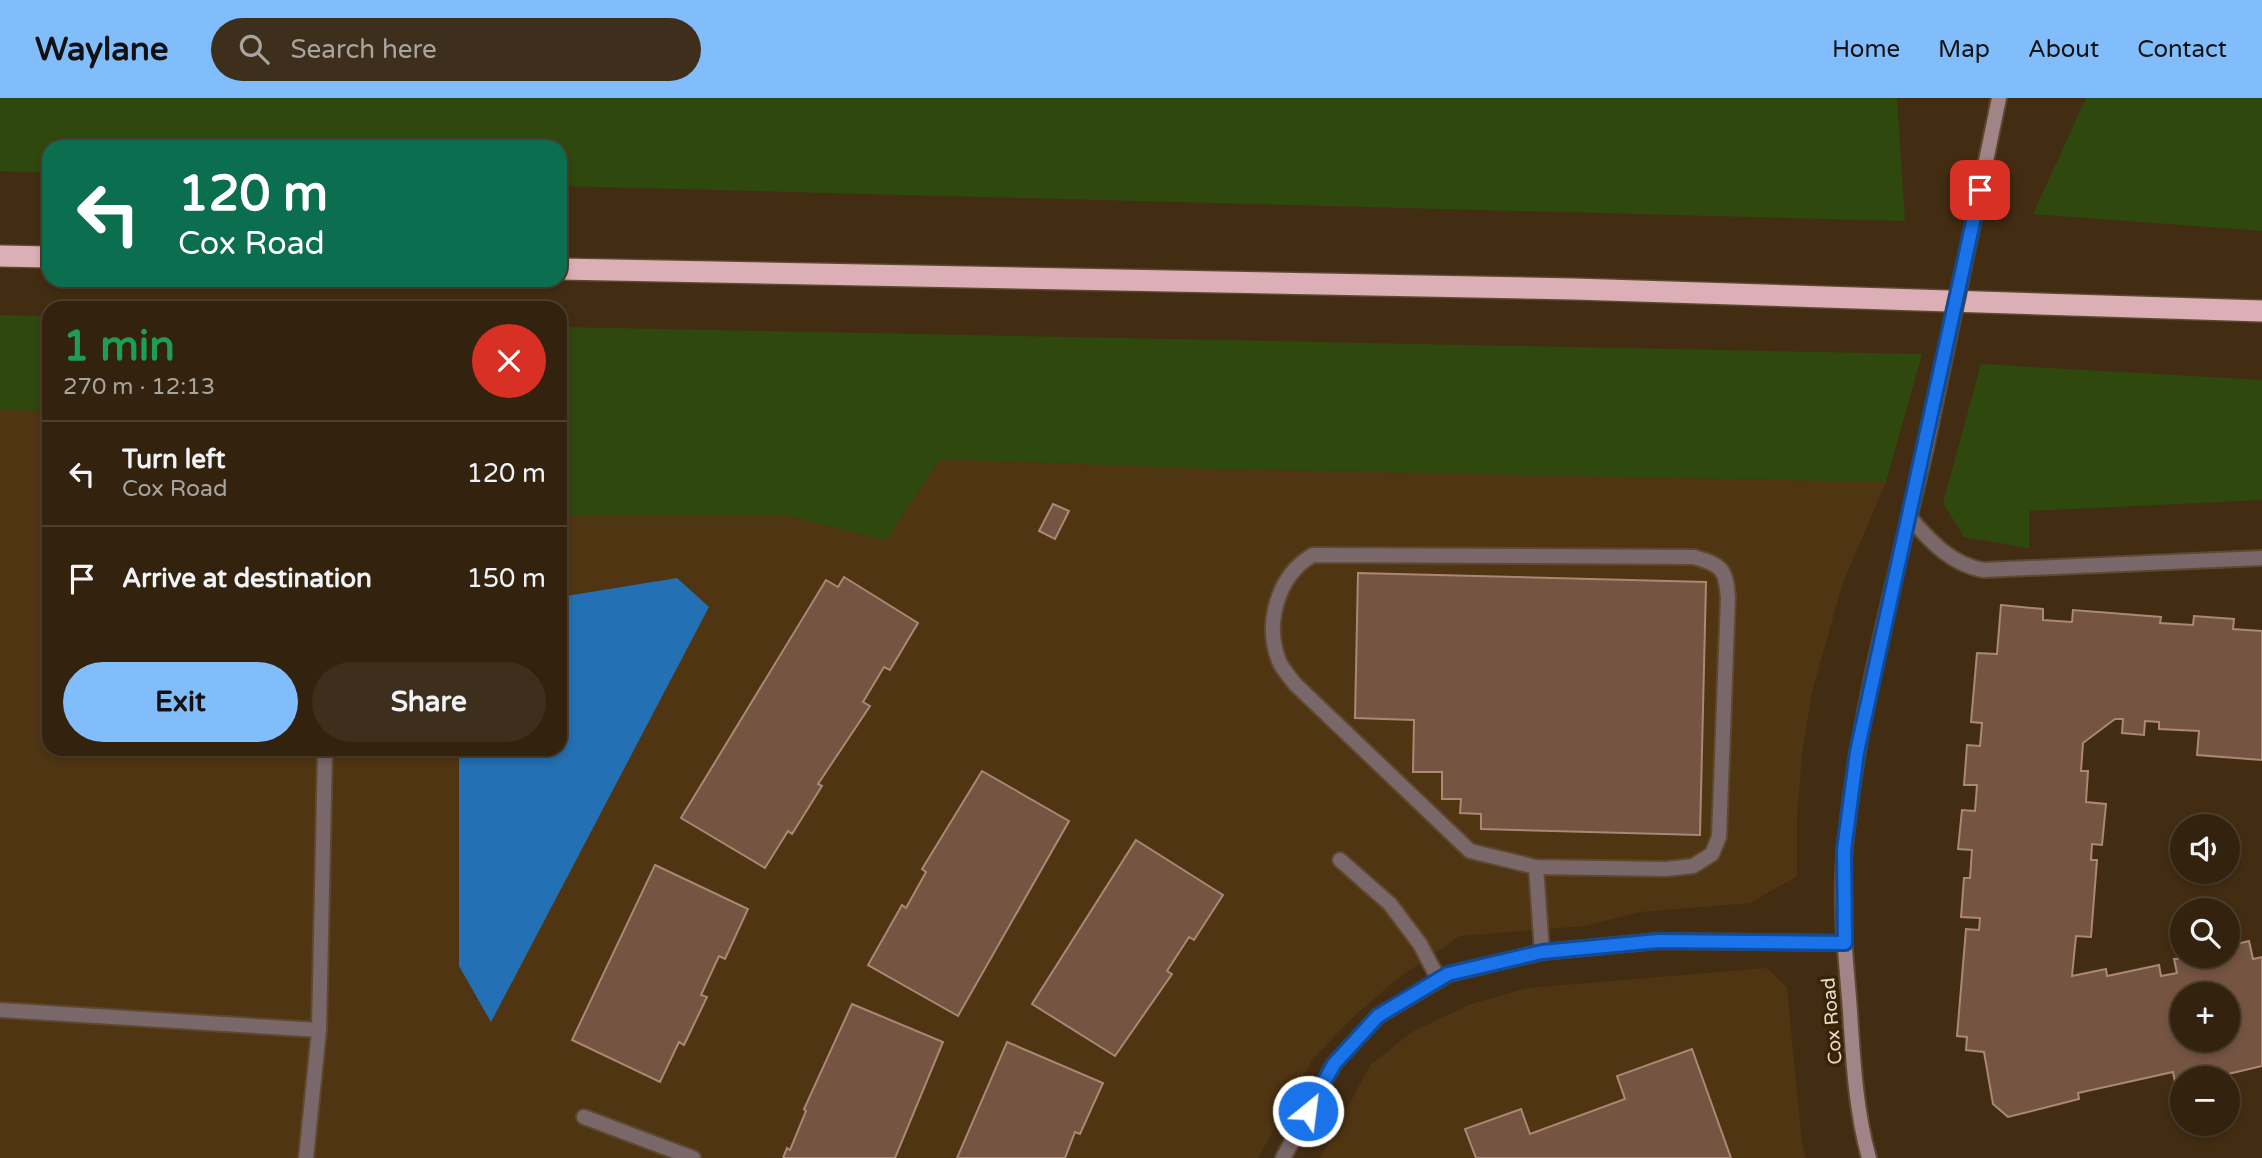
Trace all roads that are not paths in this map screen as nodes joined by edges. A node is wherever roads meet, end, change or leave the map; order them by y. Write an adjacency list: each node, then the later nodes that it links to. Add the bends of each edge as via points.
1 (1999, 98): 6 (main road, Cox Road, bridge)
2 (0, 256): 3 (highway)
3 (42, 257)
4 (567, 269): 5 (highway, via 1574,289)
5 (2262, 312)
6 (1910, 518): 7 (street, via 1962,566 1983,570); 11 (main road, Cox Road, via 1857,752 1844,850)
7 (2262, 558)
8 (325, 756): 15 (street)
9 (1340, 860): 13 (street, via 1390,904 1420,944)
10 (1536, 867): 10 (street, via 1666,869 1693,866 1712,854 1719,837 1727,577 1716,564 1694,556 1313,555 1297,564 1281,588 1272,624 1279,662 1295,684 1470,852); 12 (street)
11 (1845, 943): 12 (street, via 1658,941); 20 (main road, Cox Road, via 1863,1137)
12 (1542, 952): 13 (street)
13 (1439, 980): 19 (street, via 1378,1016 1334,1064)
14 (0, 1010): 15 (street)
15 (319, 1030): 17 (street)
16 (584, 1117): 18 (street)
17 (306, 1158)
18 (693, 1158)
19 (1283, 1158)
20 (1870, 1158)

